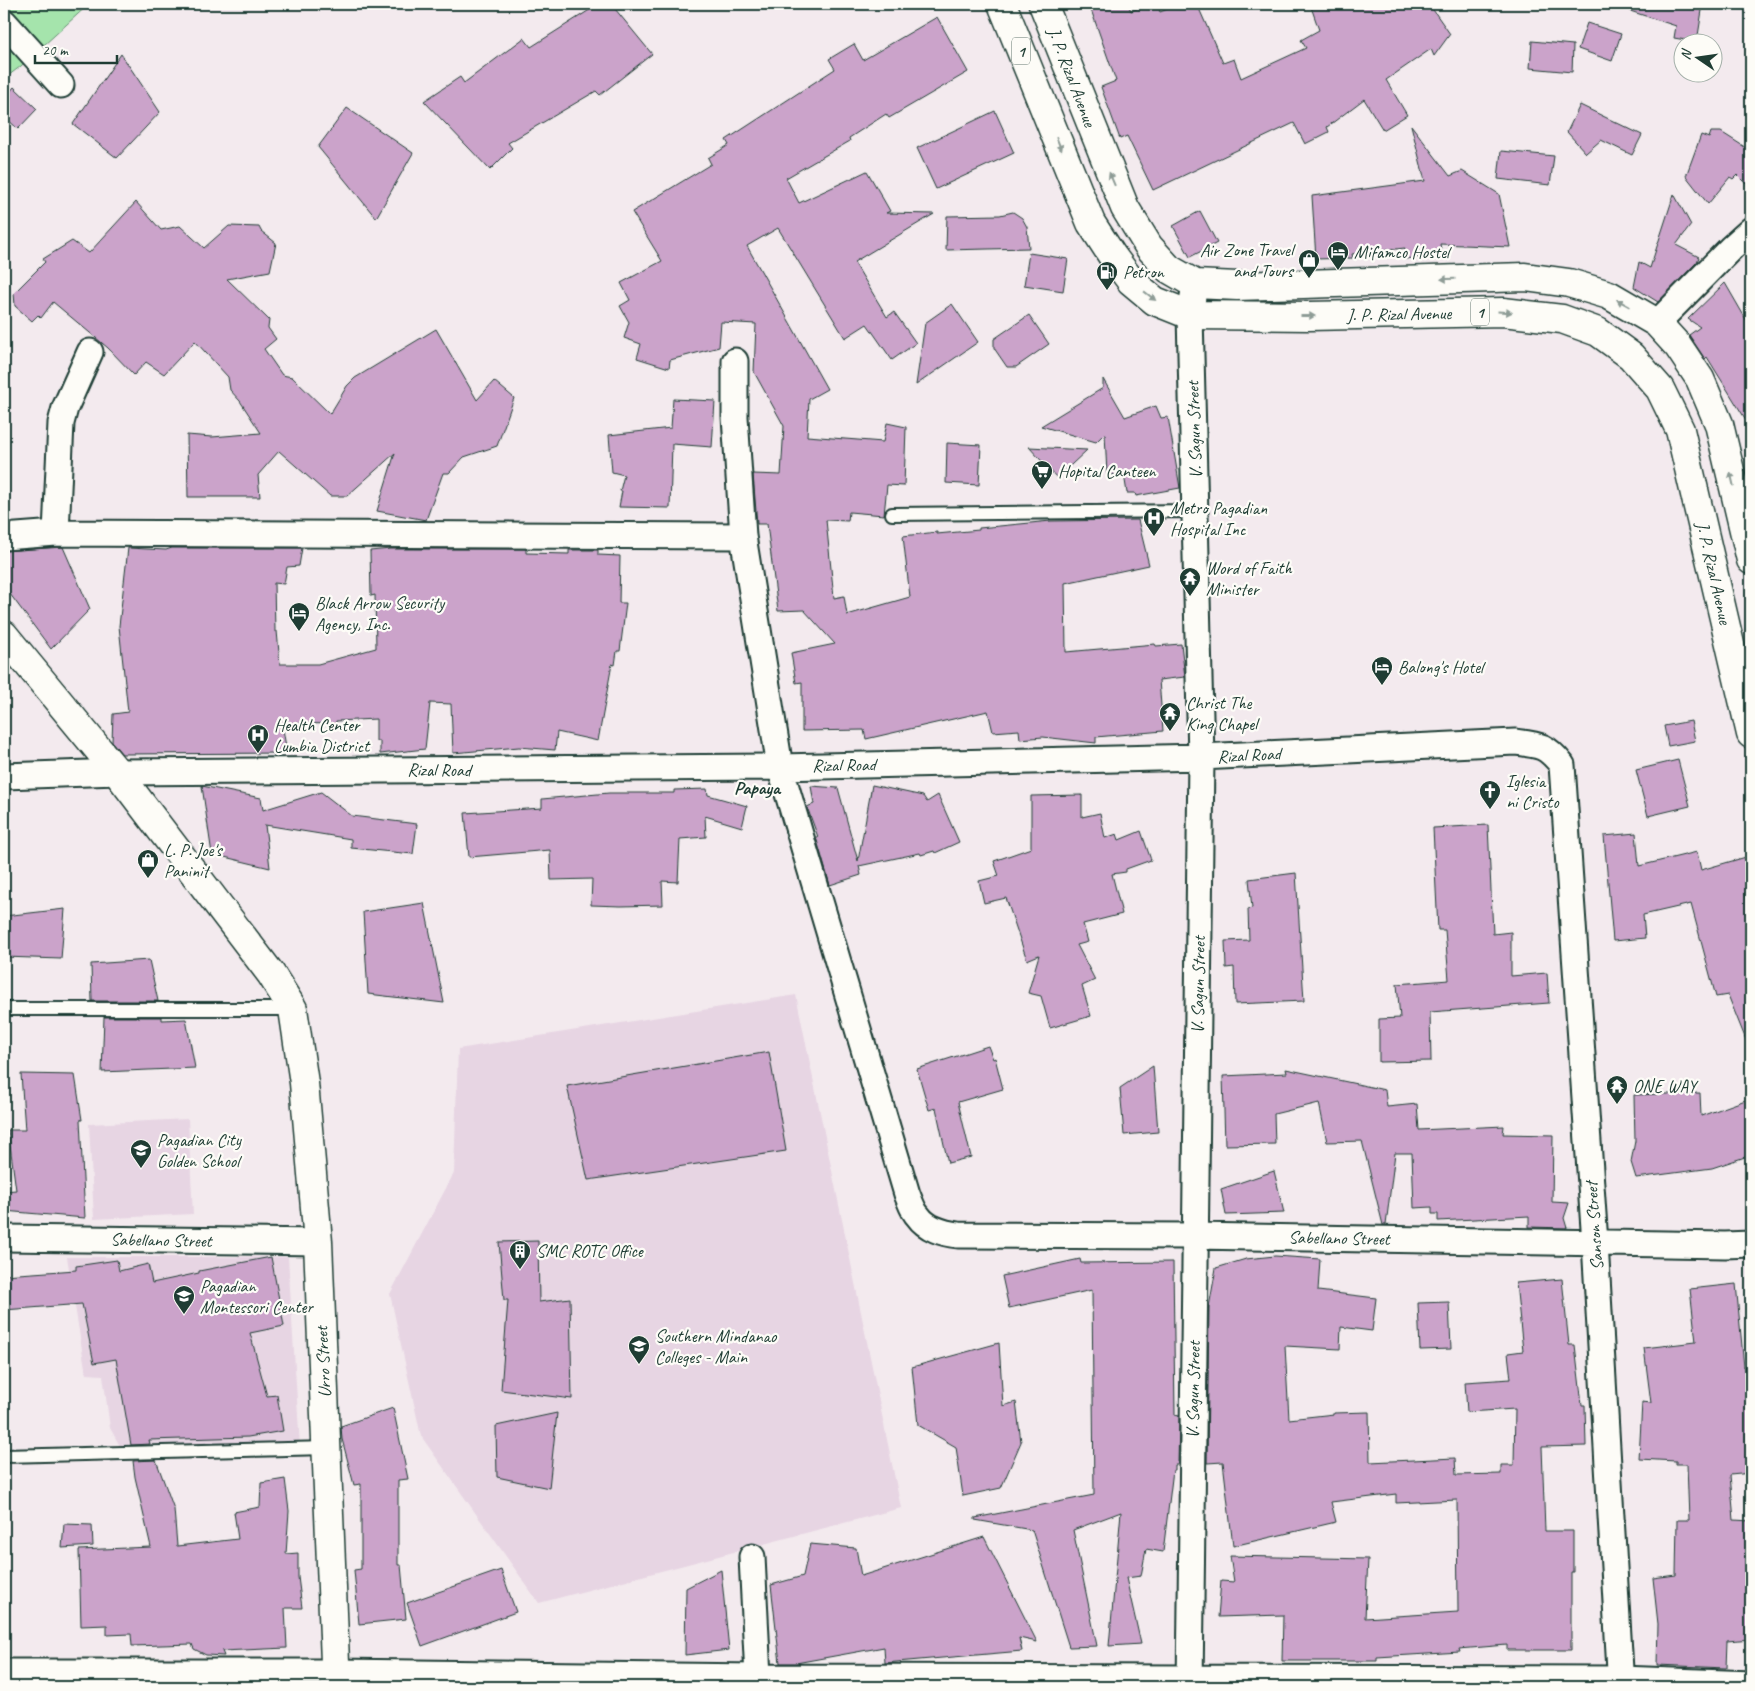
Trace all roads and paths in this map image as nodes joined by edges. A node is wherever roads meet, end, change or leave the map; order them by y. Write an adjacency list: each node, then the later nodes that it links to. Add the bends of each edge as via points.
1 (1002, 4): 4 (main road, J. P. Rizal Avenue / 1)
2 (1046, 9): 4 (main road); 6 (main road, J. P. Rizal Avenue / 1, one-way to 2)
3 (4, 22): 5 (street)
4 (1012, 30): 7 (main road, J. P. Rizal Avenue / 1, one-way to 7)
5 (61, 85)
6 (1125, 208): 7 (main road); 9 (main road, J. P. Rizal Avenue / 1, via 1149,247 1169,269)
7 (1091, 222): 10 (main road, J. P. Rizal Avenue / 1, one-way to 10, via 1131,281 1155,301)
8 (1751, 230): 11 (street)
9 (1195, 284): 10 (street, V. Sagun Street); 11 (main road, J. P. Rizal Avenue / 1, one-way to 9, via 1609,295 1569,283 1525,277 1295,285)
10 (1190, 315): 14 (street, V. Sagun Street); 21 (main road, J. P. Rizal Avenue / 1, one-way to 21, via 1503,312 1562,319 1598,332 1631,356 1660,389 1680,430)
11 (1657, 323): 19 (main road, J. P. Rizal Avenue / 1, one-way to 11, via 1719,424 1700,380 1678,346)
12 (90, 352): 16 (street, via 61,423)
13 (735, 360): 17 (street, via 735,417)
14 (1196, 511): 15 (lane); 23 (street, V. Sagun Street)
15 (892, 514)
16 (56, 533): 17 (street); 18 (street)
17 (743, 536): 25 (street)
18 (4, 537)
19 (1751, 560)
20 (4, 635): 26 (main road)
21 (1747, 692): 22 (main road, J. P. Rizal Avenue / 1)
22 (1751, 734)
23 (1202, 757): 24 (street, Rizal Road, via 1515,742 1536,744 1551,751); 25 (street, Rizal Road); 30 (street, V. Sagun Street)
24 (1562, 765): 33 (street, Sanson Street)
25 (780, 767): 26 (street, Rizal Road); 30 (street, Sabellano Street, via 907,1194 917,1216 928,1226 958,1235)
26 (117, 772): 27 (street, Rizal Road); 29 (main road, via 271,974)
27 (4, 776)
28 (4, 1009): 29 (lane)
29 (293, 1009): 32 (main road, Urro Street, via 304,1083)
30 (1195, 1236): 33 (street, Sabellano Street); 41 (street, V. Sagun Street)
31 (4, 1238): 32 (street, Sabellano Street)
32 (318, 1242): 35 (main road, Urro Street)
33 (1595, 1243): 34 (street, Sabellano Street); 42 (street, Sanson Street)
34 (1751, 1244)
35 (327, 1448): 36 (lane); 39 (main road, Urro Street)
36 (4, 1456)
37 (752, 1557): 40 (street)
38 (4, 1672): 39 (street)
39 (337, 1679): 40 (street)
40 (748, 1681): 41 (street)
41 (1190, 1683): 42 (street)
42 (1621, 1683): 43 (street)
43 (1751, 1684)

